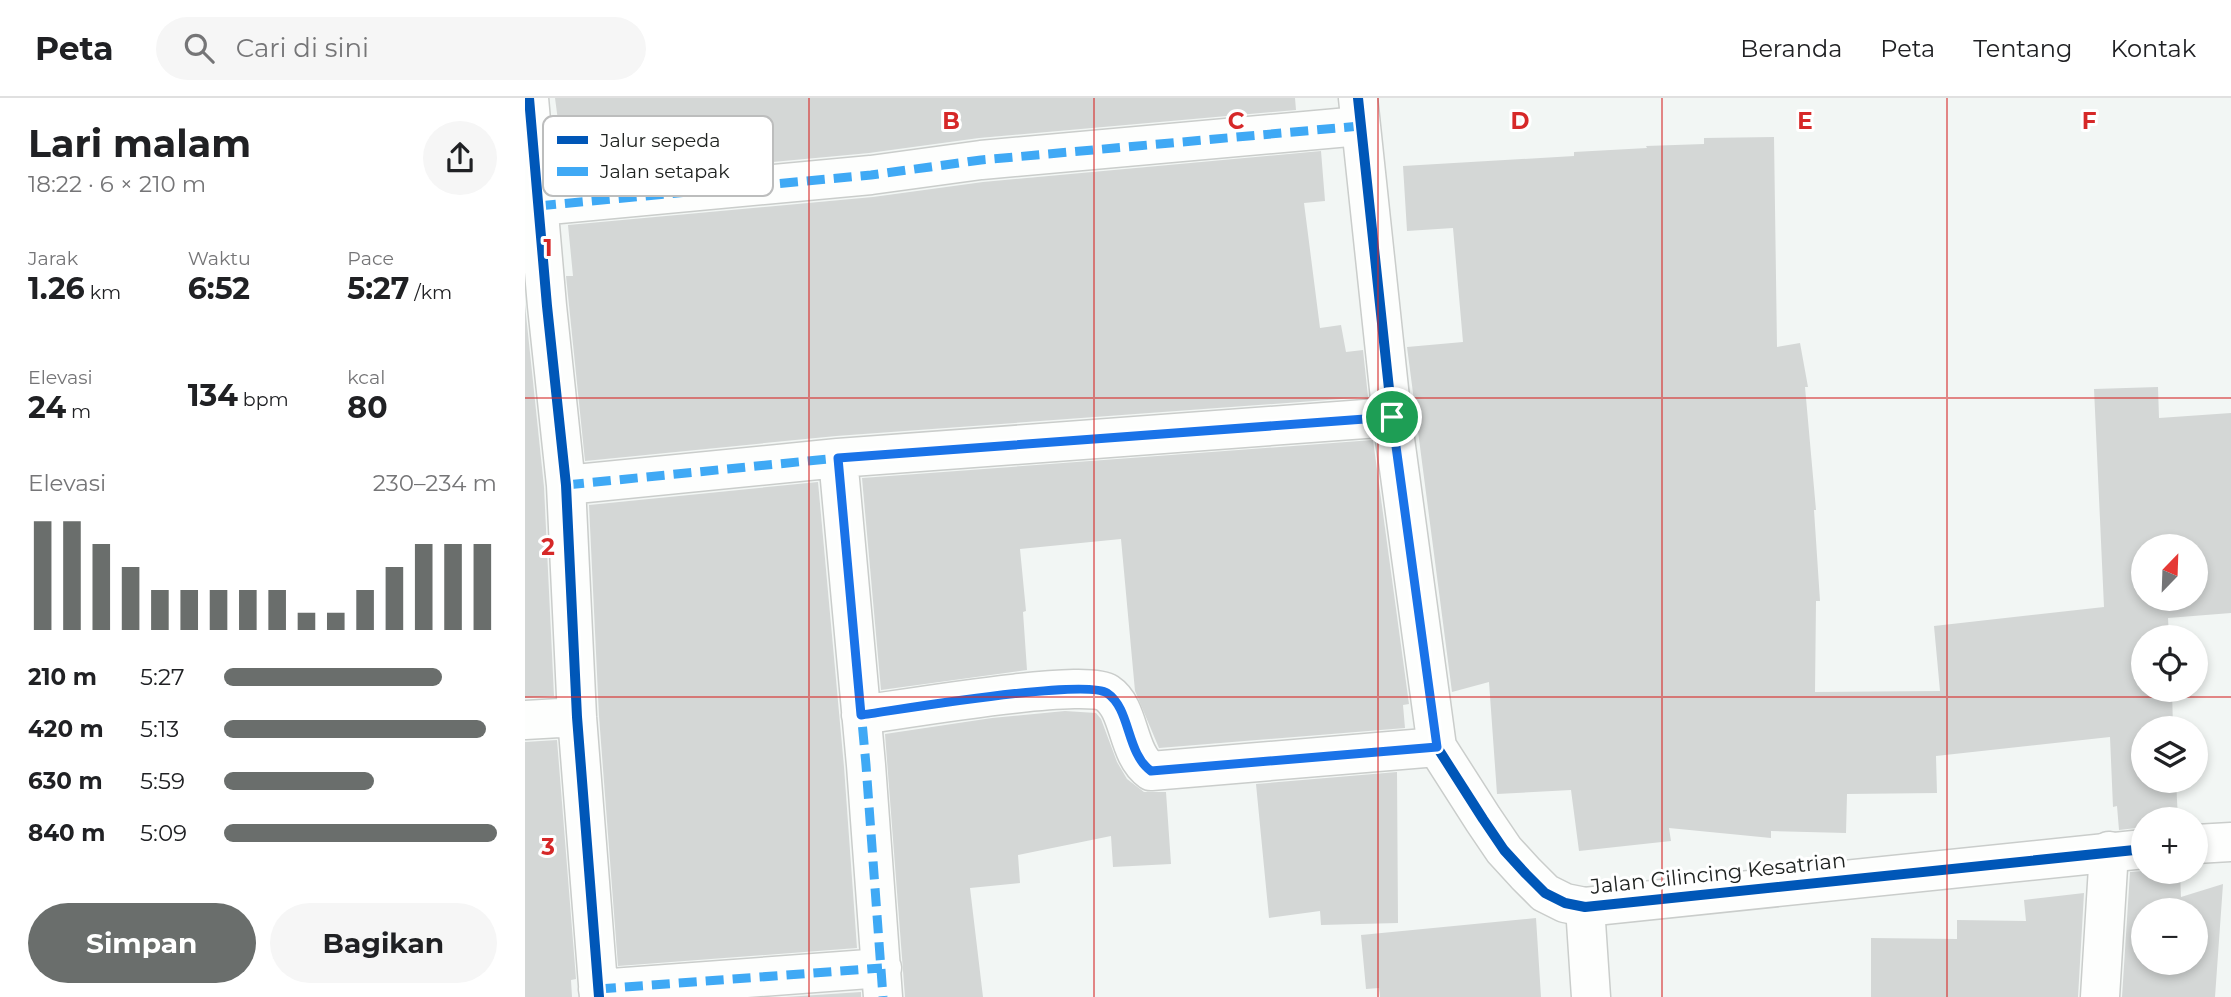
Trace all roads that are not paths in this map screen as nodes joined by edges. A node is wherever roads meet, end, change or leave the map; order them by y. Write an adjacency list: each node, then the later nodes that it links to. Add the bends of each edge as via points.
1 (529, 98): 5 (street)
2 (1359, 112): 3 (street); 7 (street, Jalan Cilincing Kesatrian)
3 (773, 184)
4 (645, 196): 5 (street)
5 (538, 206): 6 (street)
6 (536, 307): 9 (street)
7 (1392, 417): 8 (street); 13 (street, Jalan Cilincing Kesatrian)
8 (838, 458): 9 (street); 10 (street)
9 (566, 485): 11 (street)
10 (861, 715): 13 (street, via 1087,688 1107,692 1141,764 1151,771); 18 (street)
11 (577, 717): 12 (street); 19 (street)
12 (525, 720)
13 (1437, 747): 17 (street, Jalan Cilincing Kesatrian, via 1504,850 1526,874 1545,892)
14 (2231, 842): 15 (street)
15 (2208, 843)
16 (2126, 850): 17 (street, Jalan Cilincing Kesatrian); 21 (street)
17 (1585, 907): 20 (street)
18 (882, 982): 19 (street)
19 (599, 993)
20 (1591, 997)
21 (2100, 997)

